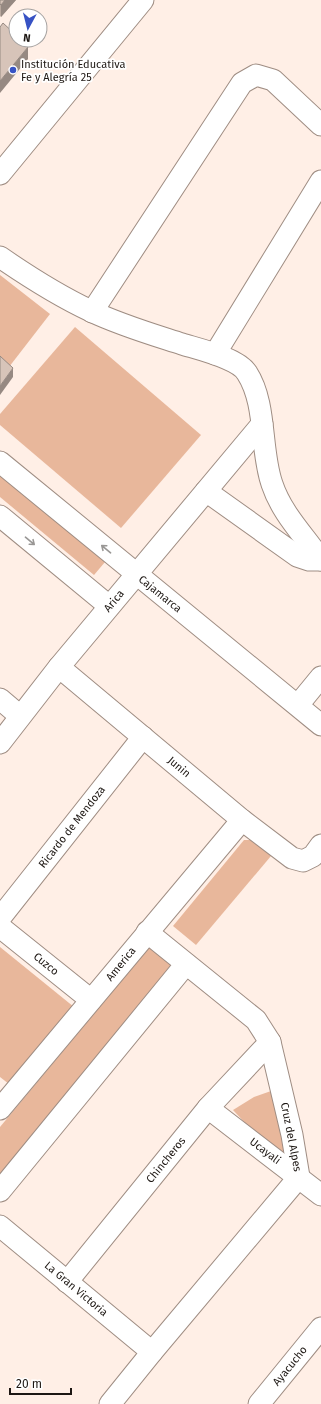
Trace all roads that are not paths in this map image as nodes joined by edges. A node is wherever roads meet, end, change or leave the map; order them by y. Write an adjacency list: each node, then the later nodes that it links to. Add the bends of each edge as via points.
1 (143, 0): 3 (street)
2 (321, 125): 6 (street, via 273,80 256,75 242,84)
3 (0, 174)
4 (321, 181): 7 (street)
5 (0, 257): 6 (street, via 54,292)
6 (92, 312): 7 (street, via 131,328)
7 (215, 354): 8 (street, via 247,371 255,391)
8 (262, 424): 10 (street, Arica); 10 (street, via 272,484 287,516 321,560 297,556)
9 (0, 462): 12 (street, Cajamarca, one-way to 9)
10 (206, 491): 12 (street, Arica)
11 (0, 516): 13 (street, one-way to 13)
12 (136, 574): 13 (street, Arica); 17 (street, Cajamarca)
13 (109, 606): 14 (street, Arica)
14 (59, 667): 18 (street, Arica); 20 (street, Junin)
15 (321, 677): 17 (street)
16 (0, 699): 18 (street)
17 (298, 705): 19 (street, Cajamarca)
18 (20, 716): 21 (street, Arica)
19 (321, 725)
20 (143, 736): 22 (street, Junin); 24 (street, Ricardo de Mendoza)
21 (0, 743)
22 (242, 820): 23 (street, Junin, via 292,858 303,861 313,856); 26 (street, America)
23 (321, 845)
24 (0, 918)
25 (0, 927): 28 (street, Cuzco)
26 (147, 932): 27 (street, Cruz del Alpes); 28 (street, America)
27 (186, 964): 29 (street, Cruz del Alpes, via 256,1020); 33 (street)
28 (91, 1000): 30 (street, America)
29 (270, 1042): 31 (street, Chincheros); 32 (street, Cruz del Alpes)
30 (3, 1100)
31 (208, 1108): 32 (street, Ucayali); 36 (street, Chincheros)
32 (299, 1177): 34 (street, Ucayali); 38 (street, Cruz del Alpes)
33 (0, 1191)
34 (321, 1195)
35 (0, 1226): 36 (street, La Gran Victoria)
36 (67, 1282): 38 (street, La Gran Victoria)
37 (321, 1328): 40 (street, Ayacucho)
38 (152, 1352): 39 (street, Cruz del Alpes)
39 (110, 1404)
40 (259, 1404)

